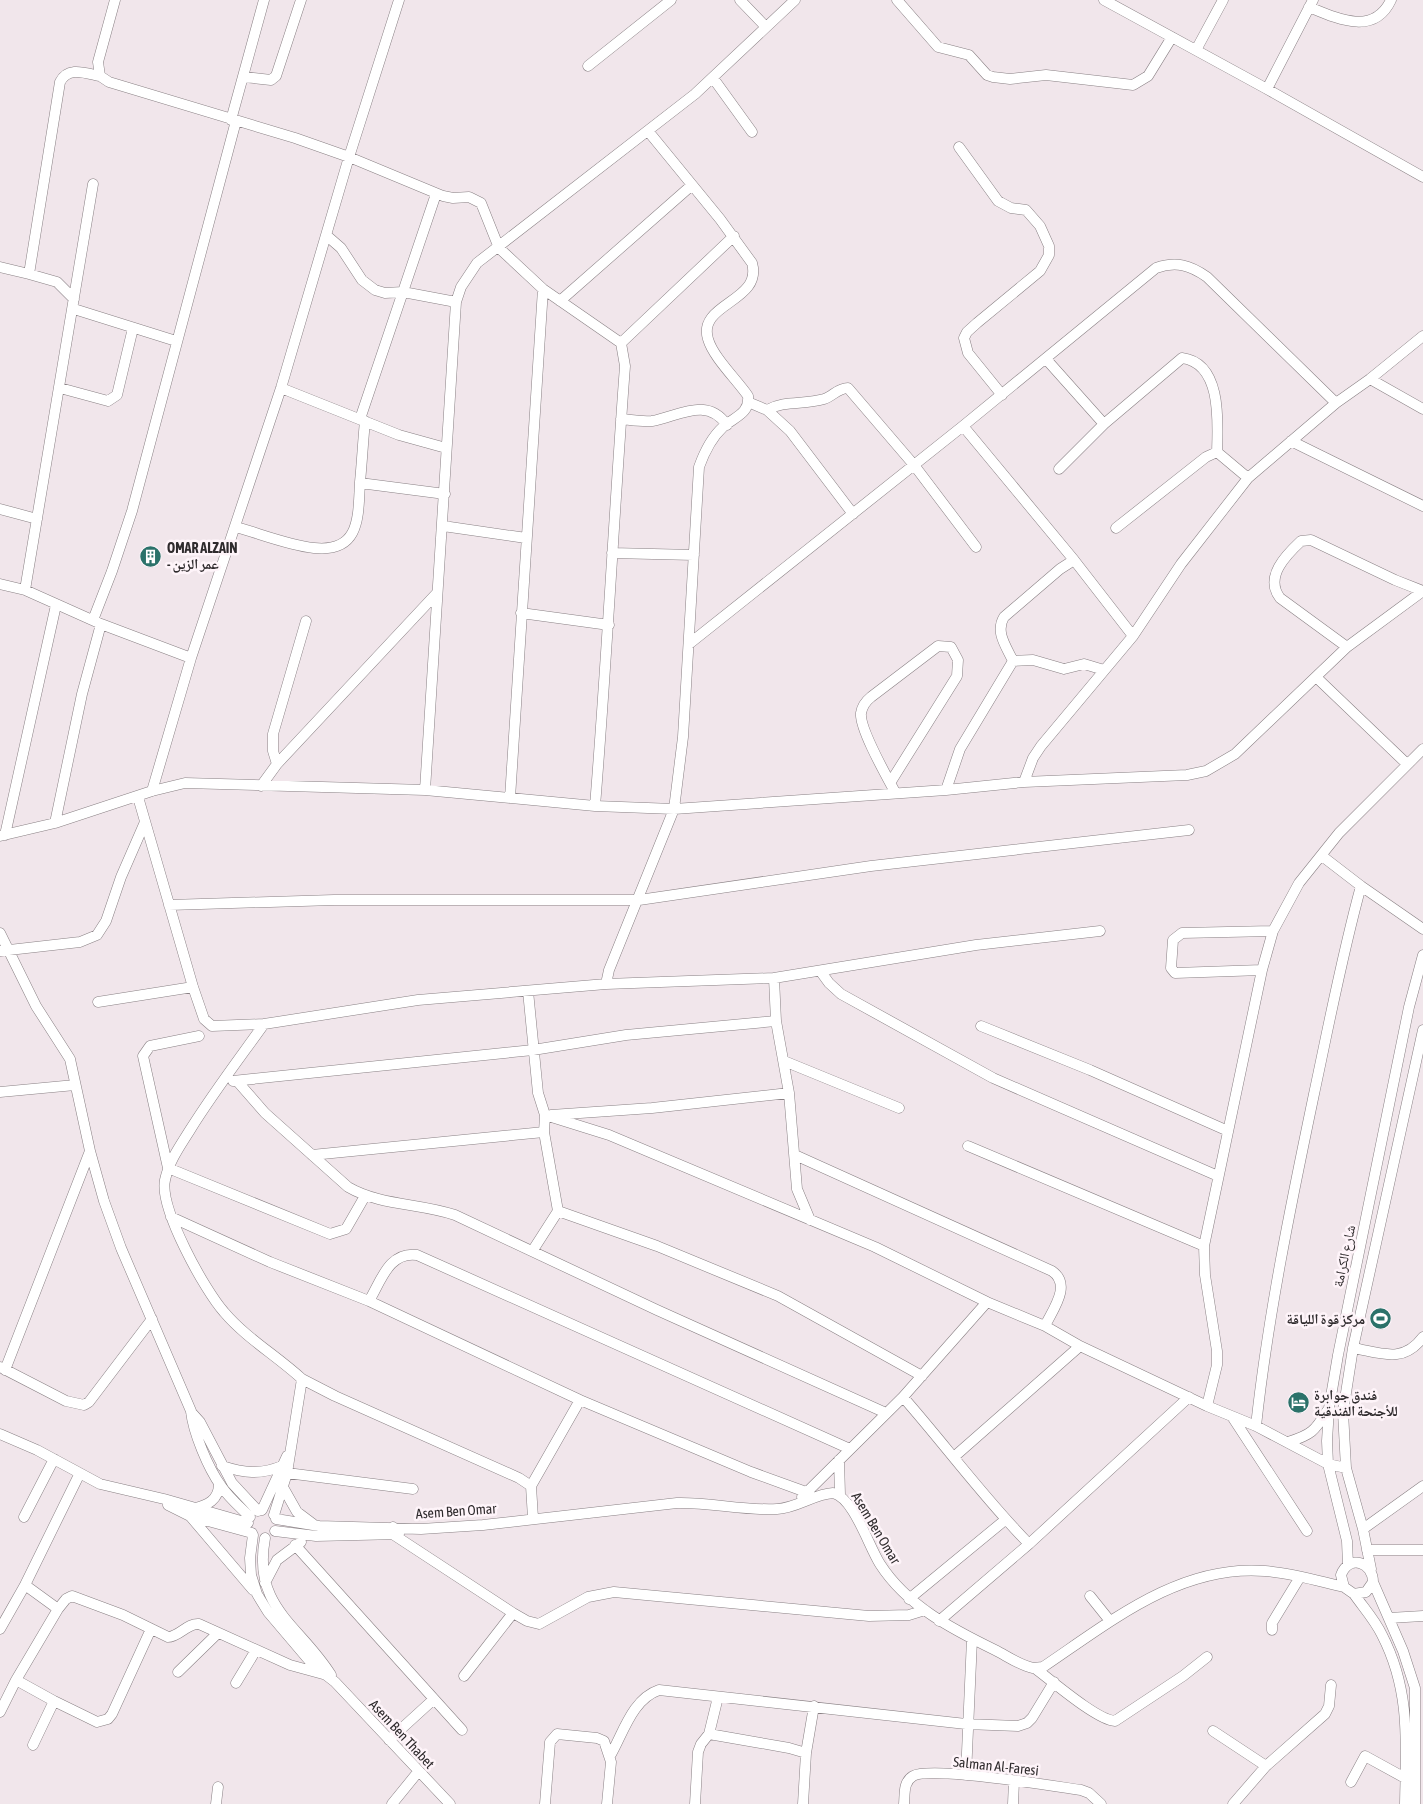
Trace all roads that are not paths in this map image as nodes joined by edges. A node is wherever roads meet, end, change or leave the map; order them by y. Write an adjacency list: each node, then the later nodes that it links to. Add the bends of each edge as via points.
1 (115, 0): 17 (street, via 98,62)
2 (264, 0): 18 (street)
3 (301, 0): 18 (street, via 276,76 271,80)
4 (399, 0): 25 (street)
5 (671, 0): 16 (street)
6 (740, 0): 13 (street)
7 (795, 0): 13 (street)
8 (897, 0): 14 (street, via 938,47 969,55 993,78 1046,75 1133,85 1148,76)
9 (1104, 0): 14 (street)
10 (1223, 0): 15 (street)
11 (1391, 0): 12 (street, via 1378,18 1360,22 1332,16)
12 (1311, 4): 20 (street)
13 (766, 26): 19 (street)
14 (1172, 38): 15 (street)
15 (1196, 50): 20 (street)
16 (588, 66)
17 (100, 76): 21 (street, via 109,82); 34 (street, via 71,71 60,82)
18 (244, 77): 21 (street)
19 (713, 78): 22 (street); 23 (street)
20 (1268, 89): 26 (street)
21 (233, 121): 25 (street); 42 (street)
22 (648, 131): 28 (street); 32 (street)
23 (752, 132)
24 (959, 148): 48 (street, via 998,201 1011,208 1026,210 1034,217 1049,246 1046,263 1040,271 977,323 964,338 968,353)
25 (348, 157): 29 (street); 30 (street)
26 (1423, 177)
27 (93, 184): 39 (street)
28 (692, 185): 31 (street); 37 (street)
29 (436, 194): 32 (street, via 478,200); 36 (street)
30 (326, 235): 36 (street, via 341,248 367,285 384,293); 47 (street)
31 (734, 236): 43 (street); 49 (street, via 752,263 754,278 750,286 710,320 707,334 748,396)
32 (499, 248): 35 (street); 38 (street, via 477,263 468,274)
33 (0, 267): 34 (street)
34 (30, 274): 39 (street, via 57,282)
35 (543, 289): 37 (street); 73 (street)
36 (403, 292): 38 (street); 54 (street)
37 (560, 301): 43 (street)
38 (456, 302): 59 (street)
39 (74, 304): 40 (street); 46 (street)
40 (133, 328): 42 (street); 46 (street, via 114,399 108,401)
41 (1423, 336): 45 (street)
42 (176, 341): 85 (street, via 132,511)
43 (621, 343): 53 (street, via 625,366)
44 (1046, 359): 48 (street); 50 (street, via 1156,268 1186,265 1207,277); 55 (street)
45 (1370, 380): 50 (street); 51 (street)
46 (60, 388): 69 (street)
47 (281, 388): 54 (street); 71 (street)
48 (1002, 395): 57 (street)
49 (748, 402): 52 (street); 56 (street, via 744,411)
50 (1336, 402): 58 (street)
51 (1423, 409)
52 (767, 410): 61 (street, via 787,403 816,402 841,388 848,388); 68 (street, via 790,431)
53 (621, 419): 56 (street, via 650,421 701,410 717,413); 75 (street)
54 (363, 420): 59 (street, via 399,435); 64 (street)
55 (1104, 424): 60 (street, via 1168,368 1182,358 1190,359 1205,370 1213,388 1218,424); 62 (street)
56 (727, 425): 76 (street, via 704,450 699,467)
57 (963, 426): 61 (street); 77 (street)
58 (1292, 441): 63 (street); 66 (street)
59 (446, 448): 65 (street)
60 (1217, 452): 63 (street); 72 (street, via 1206,457)
61 (914, 465): 68 (street); 74 (street)
62 (1060, 468)
63 (1248, 478): 87 (street, via 1181,564)
64 (360, 483): 65 (street); 71 (street, via 356,526 347,540 335,547 313,548)
65 (445, 494): 70 (street)
66 (1423, 506)
67 (0, 509): 69 (street)
68 (853, 514): 88 (street)
69 (37, 519): 79 (street)
70 (443, 526): 73 (street); 81 (street)
71 (236, 527): 90 (street)
72 (1116, 528)
73 (526, 538): 83 (street)
74 (976, 547)
75 (612, 553): 76 (street); 86 (street)
76 (694, 555): 88 (street)
77 (1074, 560): 87 (street); 91 (street, via 1000,623 1001,635)
78 (0, 584): 79 (street)
79 (25, 590): 82 (street)
80 (1423, 591): 89 (street); 89 (street, via 1311,540 1302,541 1282,561 1274,589 1280,598)
81 (437, 594): 95 (street); 100 (street)
82 (56, 605): 85 (street); 110 (street)
83 (521, 612): 86 (street); 104 (street)
84 (306, 621): 95 (street, via 272,740)
85 (97, 622): 90 (street); 108 (street)
86 (610, 626): 105 (street)
87 (1134, 636): 92 (street)
88 (689, 644): 106 (street)
89 (1347, 647): 93 (street)
90 (191, 658): 102 (street)
91 (1013, 661): 92 (street, via 1033,660 1064,669 1084,664); 101 (street, via 960,749)
92 (1104, 670): 97 (street, via 1041,746)
93 (1316, 678): 96 (street); 97 (street, via 1234,754 1206,771 1173,776)
94 (1423, 749): 96 (street)
95 (278, 764): 98 (street)
96 (1407, 764): 111 (street, via 1339,833)
97 (1024, 782): 101 (street)
98 (261, 786): 100 (street); 102 (street, via 201,783)
99 (892, 788): 99 (street, via 957,676 958,660 951,647 938,646 871,697 860,714 865,732); 101 (street); 106 (street)
100 (425, 790): 104 (street)
101 (946, 790)
102 (152, 791): 103 (street)
103 (138, 797): 107 (street); 108 (street)
104 (510, 798): 105 (street)
105 (595, 806): 106 (street)
106 (674, 809): 113 (street)
107 (146, 822): 114 (street); 119 (street, via 121,877 106,921 97,935 80,942)
108 (55, 823): 110 (street)
109 (1189, 830): 113 (street, via 871,866)
110 (2, 835)
111 (1322, 856): 112 (street); 116 (street, via 1299,884)
112 (1360, 886): 115 (street); 174 (street, via 1304,1143 1264,1357)
113 (639, 900): 114 (street, via 334,900); 124 (street)
114 (169, 905): 125 (street)
115 (1423, 929)
116 (1273, 930): 121 (street); 121 (street, via 1182,933 1174,940 1171,968 1175,973)
117 (1100, 931): 122 (street, via 976,945)
118 (0, 932): 119 (street)
119 (4, 950): 137 (street, via 70,1059)
120 (1423, 955): 170 (street, شارع الكرامة, via 1407,1016)
121 (1262, 970): 142 (street)
122 (821, 972): 123 (street); 149 (street, via 841,994 993,1078)
123 (774, 978): 124 (street); 128 (street)
124 (606, 984): 126 (street)
125 (193, 988): 127 (street); 129 (street, via 204,1019 212,1026)
126 (528, 991): 129 (street, via 418,1000); 133 (street)
127 (98, 1002)
128 (776, 1021): 133 (street, via 626,1035); 134 (street)
129 (264, 1024): 135 (street)
130 (981, 1026): 142 (street)
131 (1423, 1030): 162 (street, شارع الكرامة)
132 (199, 1036): 148 (street, via 150,1046 143,1056)
133 (533, 1050): 136 (street); 141 (street, via 538,1093)
134 (784, 1061): 139 (street); 140 (street)
135 (223, 1081): 136 (street); 148 (street)
136 (236, 1081): 147 (street)
137 (75, 1085): 138 (street); 145 (street)
138 (0, 1092)
139 (789, 1093): 141 (street, via 652,1108); 146 (street)
140 (899, 1108)
141 (545, 1115): 143 (street); 153 (street, via 609,1135)
142 (1228, 1131): 149 (street)
143 (544, 1132): 147 (street); 151 (street)
144 (968, 1146): 154 (street)
145 (90, 1151): 158 (street, via 121,1248); 163 (street)
146 (795, 1155): 153 (street, via 797,1189); 159 (street, via 1059,1276 1062,1286 1059,1298)
147 (312, 1156): 150 (street, via 348,1188)
148 (168, 1168): 150 (street, via 330,1234 346,1229); 152 (street, via 164,1193)
149 (1218, 1176): 154 (street)
150 (365, 1196): 155 (street, via 442,1210)
151 (558, 1211): 155 (street); 164 (street, via 657,1246 778,1296)
152 (171, 1217): 156 (street, via 270,1262); 165 (street, via 193,1263 224,1312)
153 (810, 1220): 157 (street, via 875,1247)
154 (1204, 1246): 169 (street, via 1205,1276 1218,1351)
155 (532, 1250): 172 (street)
156 (369, 1301): 168 (street); 177 (street, via 393,1262 400,1256 417,1255)
157 (987, 1302): 159 (street); 164 (street)
158 (152, 1319): 163 (street, via 84,1405 66,1402); 171 (street)
159 (1045, 1326): 161 (street)
160 (1423, 1339): 162 (street, via 1412,1350 1398,1355)
161 (1080, 1346): 167 (street); 178 (street)
162 (1353, 1348): 183 (street, شارع الكرامة, via 1343,1412)
163 (2, 1368)
164 (922, 1376): 166 (street)
165 (302, 1379): 184 (street); 187 (street)
166 (903, 1397): 172 (street); 178 (street)
167 (1189, 1397): 169 (street); 206 (street)
168 (580, 1400): 187 (street); 191 (street)
169 (1207, 1406): 173 (street)
170 (1329, 1408): 176 (street, via 1316,1430); 181 (street, شارع الكرامة)
171 (190, 1411): 182 (street, via 200,1422); 186 (street, via 200,1444)
172 (886, 1413): 177 (street)
173 (1233, 1418): 174 (street); 201 (street)
174 (1256, 1426): 176 (street)
175 (1, 1436): 179 (street)
176 (1288, 1442): 181 (street)
177 (850, 1449): 180 (street)
178 (955, 1456): 198 (street)
179 (54, 1459): 185 (street); 195 (street)
180 (839, 1460): 191 (street); 192 (street)
181 (1328, 1464): 183 (street); 210 (street, شارع الكرامة, via 1344,1523)
182 (222, 1466): 184 (street, via 253,1474); 199 (street)
183 (1346, 1468): 200 (street, شارع الكرامة)
184 (284, 1470): 189 (street); 190 (street); 199 (street)
185 (79, 1475): 194 (street); 217 (street)
186 (219, 1485): 194 (street, via 215,1498); 199 (street)
187 (531, 1486): 197 (street)
188 (1423, 1486): 200 (street)
189 (284, 1489): 196 (street); 203 (street, via 297,1512)
190 (413, 1489)
191 (806, 1492): 193 (street)
192 (840, 1495): 193 (street, Asem Ben Omar, via 829,1493); 222 (street, Asem Ben Omar, via 848,1503 880,1564)
193 (792, 1507): 197 (street, Asem Ben Omar, via 765,1509 703,1502 677,1503)
194 (192, 1512): 199 (street); 219 (street)
195 (24, 1517)
196 (275, 1517): 199 (street); 202 (street); 203 (street)
197 (533, 1518): 204 (street, Asem Ben Omar)
198 (1005, 1520): 206 (street); 222 (street)
199 (254, 1522): 205 (street); 219 (street, via 251,1565)
200 (1363, 1529): 208 (street, شارع الكرامة)
201 (1306, 1530)
202 (275, 1531): 203 (street); 205 (street)
203 (317, 1531): 204 (street, Asem Ben Omar); 207 (street)
204 (393, 1531): 225 (street)
205 (265, 1538): 216 (street, via 262,1559)
206 (1029, 1544): 228 (street)
207 (295, 1545): 216 (street, via 277,1560); 248 (street)
208 (1368, 1550): 209 (street); 211 (street, شارع الكرامة)
209 (1423, 1550)
210 (1348, 1565): 211 (street, via 1356,1562); 212 (street)
211 (1370, 1569): 215 (street)
212 (1341, 1575): 214 (street); 218 (street)
213 (1300, 1577): 214 (street); 229 (street, via 1265,1571 1227,1572 1202,1577 1140,1602); 232 (street, via 1272,1623)
214 (1313, 1580): 218 (street)
215 (1373, 1582): 220 (street, via 1366,1592); 227 (street)
216 (266, 1583): 242 (street, via 280,1614)
217 (25, 1585): 223 (street); 230 (street)
218 (1344, 1587): 220 (street)
219 (257, 1594): 239 (street, via 282,1630)
220 (1354, 1594): 264 (street, via 1382,1633 1399,1676 1407,1717)
221 (1090, 1596): 229 (street)
222 (909, 1599): 224 (street, Asem Ben Omar)
223 (58, 1609): 231 (street, via 66,1599 76,1596); 241 (street)
224 (924, 1610): 225 (street, via 909,1615 870,1616 614,1592 588,1597 539,1624); 228 (street, Asem Ben Omar)
225 (513, 1613): 240 (street)
226 (1423, 1616): 227 (street)
227 (1389, 1618): 246 (street)
228 (939, 1621): 234 (street, Asem Ben Omar)
229 (1110, 1622): 237 (street)
230 (0, 1629)
231 (151, 1629): 233 (street, via 171,1637 196,1624); 249 (street, via 108,1719 97,1722)
232 (1272, 1630)
233 (218, 1633): 235 (street); 238 (street)
234 (972, 1639): 237 (street, Asem Ben Omar); 252 (street)
235 (256, 1650): 239 (street, via 290,1665); 244 (street)
236 (1206, 1657): 243 (street, Asem Ben Omar, via 1114,1721 1102,1717)
237 (1036, 1669): 243 (street, Asem Ben Omar)
238 (178, 1672)
239 (323, 1674): 242 (street)
240 (464, 1676)
241 (16, 1680): 249 (street); 251 (street)
242 (335, 1682): 256 (street, Asem Ben Thabet)
243 (1054, 1682): 252 (street, via 1027,1723 1004,1726)
244 (236, 1684)
245 (1330, 1685): 261 (street, via 1329,1706 1324,1714)
246 (1419, 1689): 260 (street)
247 (718, 1698): 250 (street); 255 (street); 259 (street, via 659,1690 652,1692 633,1712)
248 (434, 1699): 253 (street); 256 (street)
249 (54, 1701): 257 (street)
250 (814, 1706): 252 (street); 258 (street)
251 (0, 1712)
252 (966, 1724): 263 (street)
253 (462, 1730)
254 (1213, 1730): 261 (street)
255 (709, 1734): 258 (street); 273 (street, via 698,1752)
256 (389, 1740): 262 (street, Asem Ben Thabet)
257 (33, 1745)
258 (806, 1754): 274 (street)
259 (610, 1756): 271 (street, via 604,1741 597,1738 554,1736 549,1749); 272 (street)
260 (1420, 1761): 280 (street)
261 (1266, 1766): 278 (street)
262 (418, 1772): 269 (street); 270 (street, Asem Ben Thabet)
263 (966, 1775): 265 (street, Salman Al-Faresi); 275 (street, Salman Al-Faresi, via 925,1773 914,1776 905,1786)
264 (1405, 1778): 266 (street, via 1365,1756); 279 (street)
265 (1014, 1781): 276 (street); 277 (street, Salman Al-Faresi, via 1081,1790)
266 (1351, 1782)
267 (218, 1787): 268 (street)
268 (216, 1804)
269 (392, 1804)
270 (450, 1804)
271 (545, 1804)
272 (606, 1804)
273 (695, 1804)
274 (803, 1804)
275 (904, 1804)
276 (1013, 1804)
277 (1101, 1804)
278 (1233, 1804)
279 (1405, 1804)
280 (1415, 1804)

